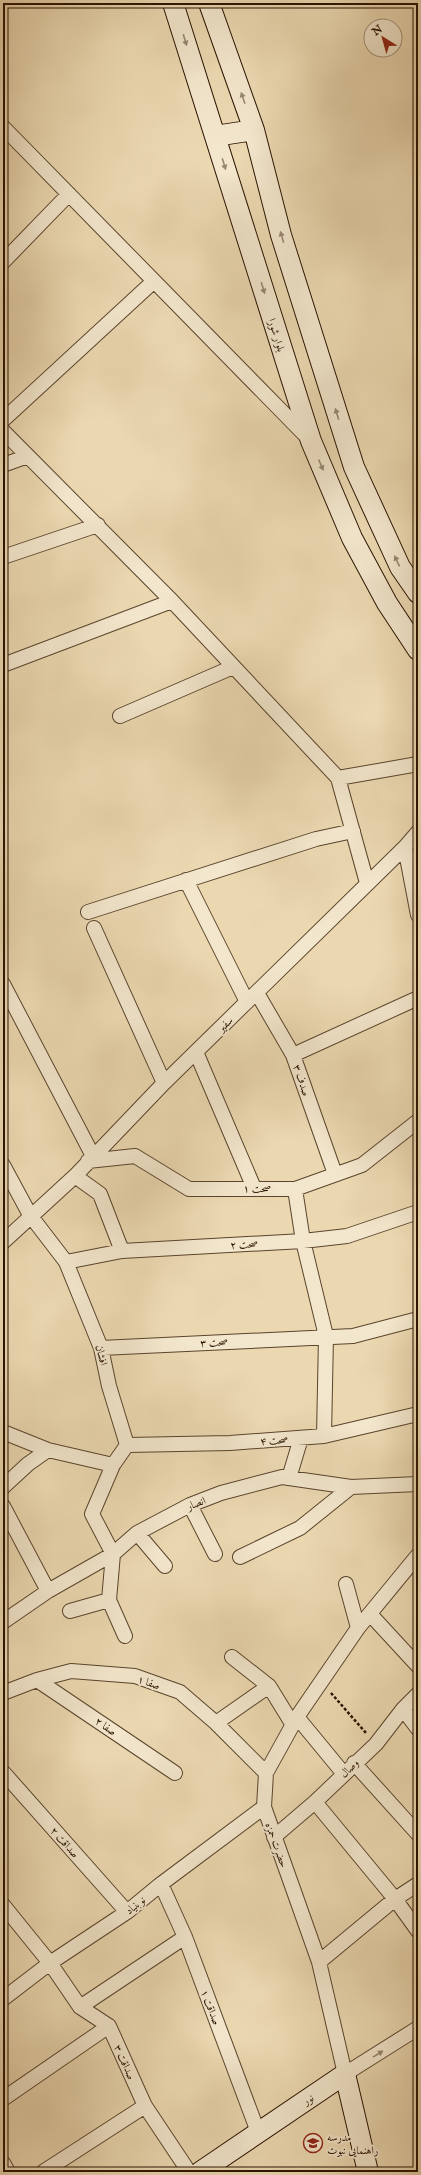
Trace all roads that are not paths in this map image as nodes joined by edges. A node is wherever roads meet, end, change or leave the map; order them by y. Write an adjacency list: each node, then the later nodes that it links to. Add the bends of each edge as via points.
1 (173, 3): 5 (main road, بلوار شورا, one-way to 5)
2 (209, 3): 3 (main road, one-way to 2)
3 (254, 130): 5 (main road); 16 (main road, one-way to 3, via 400,567 354,467 281,235)
4 (5, 134): 6 (street)
5 (215, 136): 11 (main road, بلوار شورا, one-way to 11)
6 (69, 194): 7 (street); 8 (street)
7 (3, 262)
8 (154, 280): 9 (street); 11 (street)
9 (3, 420)
10 (3, 431): 12 (street)
11 (311, 441): 18 (main road, بلوار شورا, one-way to 18, via 352,538 387,603)
12 (28, 456): 13 (street); 14 (street)
13 (3, 465)
14 (98, 525): 15 (street); 17 (street)
15 (3, 557)
16 (418, 593)
17 (172, 601): 19 (street); 20 (street)
18 (418, 650)
19 (3, 665)
20 (233, 667): 21 (street); 23 (street)
21 (120, 716)
22 (418, 764): 23 (street)
23 (338, 778): 24 (street)
24 (353, 831): 27 (street, via 316,839); 28 (street)
25 (418, 832): 26 (street, سفیر)
26 (405, 847): 28 (street, سفیر); 30 (street)
27 (186, 880): 29 (street); 35 (street)
28 (367, 883): 33 (street, سفیر)
29 (88, 912)
30 (418, 915)
31 (94, 928): 38 (street)
32 (3, 984): 40 (street)
33 (257, 993): 35 (street, سفیر); 37 (street, صدف ۳)
34 (418, 998): 37 (street)
35 (247, 1002): 36 (street, سفیر)
36 (196, 1052): 38 (street, سفیر); 44 (street)
37 (293, 1055): 42 (street, صدف ۳)
38 (164, 1083): 40 (street, سفیر)
39 (418, 1121): 42 (street, صحت ۱, via 362,1165)
40 (90, 1159): 43 (street, سفیر); 44 (street, صحت ۱, via 135,1156 189,1189)
41 (3, 1165): 47 (street, افشان)
42 (336, 1174): 45 (street, صحت ۱)
43 (75, 1176): 47 (street, سفیر); 50 (street, via 100,1194)
44 (254, 1188): 45 (street, صحت ۱)
45 (295, 1188): 48 (street)
46 (418, 1212): 48 (street, صحت ۲, via 347,1236)
47 (30, 1215): 49 (street, سفیر); 51 (street, افشان)
48 (303, 1241): 50 (street, صحت ۲); 53 (street)
49 (3, 1242)
50 (122, 1251): 51 (street, صحت ۲)
51 (66, 1262): 54 (street, افشان)
52 (418, 1319): 53 (street, صحت ۳, via 353,1336)
53 (326, 1336): 54 (street, صحت ۳); 57 (street)
54 (101, 1348): 59 (street, افشان, via 109,1386)
55 (418, 1414): 57 (street, صحت ۴)
56 (3, 1432): 60 (street)
57 (324, 1436): 58 (street, صحت ۴)
58 (301, 1438): 59 (street, صحت ۴, via 230,1443); 62 (street)
59 (127, 1445): 61 (street)
60 (48, 1450): 61 (street); 64 (street)
61 (114, 1465): 69 (street, via 92,1514)
62 (289, 1478): 65 (street, انصار); 66 (street, انصار, via 275,1479 221,1493)
63 (418, 1484): 65 (street, انصار)
64 (3, 1487)
65 (351, 1487): 72 (street, via 300,1528)
66 (190, 1504): 68 (street, انصار); 70 (street)
67 (3, 1506): 75 (street)
68 (137, 1533): 69 (street, انصار); 73 (street)
69 (113, 1554): 75 (street, انصار); 76 (street)
70 (215, 1554)
71 (418, 1555): 78 (street, حضرت حمزه)
72 (240, 1558)
73 (165, 1566)
74 (346, 1584): 80 (street)
75 (48, 1591): 79 (street, انصار)
76 (109, 1600): 77 (street); 81 (street)
77 (70, 1611)
78 (370, 1614): 80 (street, حضرت حمزه); 83 (street)
79 (3, 1622)
80 (358, 1628): 89 (street, حضرت حمزه)
81 (125, 1636)
82 (232, 1657): 85 (street)
83 (418, 1666)
84 (37, 1680): 86 (street, صفا ۱); 90 (street, صفا ۱, via 71,1671 135,1676 180,1692); 94 (street, صفا ۲)
85 (269, 1686): 89 (street); 90 (street)
86 (3, 1693)
87 (418, 1694): 88 (street, وصال)
88 (403, 1709): 91 (street); 92 (street, وصال, via 376,1744)
89 (295, 1721): 95 (street, حضرت حمزه); 96 (street)
90 (216, 1723): 95 (street, صفا ۱)
91 (418, 1728)
92 (354, 1764): 96 (street, وصال); 99 (street)
93 (3, 1772): 105 (street, صداقت ۲)
94 (175, 1773)
95 (266, 1773): 98 (street, حضرت حمزه)
96 (344, 1774): 97 (street, وصال)
97 (315, 1802): 100 (street, وصال); 103 (street)
98 (264, 1807): 100 (street, حضرت حمزه); 101 (street, نوبنیاد)
99 (418, 1834)
100 (274, 1837): 108 (street, حضرت حمزه)
101 (161, 1884): 105 (street, نوبنیاد); 107 (street, صداقت ۱)
102 (418, 1884): 103 (street)
103 (395, 1899): 106 (street); 108 (street)
104 (3, 1905): 109 (street)
105 (127, 1912): 109 (street, نوبنیاد)
106 (418, 1931)
107 (185, 1937): 111 (street); 117 (street, صداقت ۱)
108 (319, 1962): 114 (street, حضرت حمزه)
109 (50, 1963): 110 (street, نوبنیاد); 111 (street)
110 (3, 1999)
111 (80, 2007): 112 (street)
112 (109, 2026): 115 (street); 116 (street, صداقت ۳)
113 (418, 2028): 114 (street, نور, one-way to 113)
114 (344, 2074): 117 (main road, نور); 123 (main road, حضرت حمزه)
115 (3, 2099)
116 (145, 2106): 120 (street); 121 (street, صداقت ۳)
117 (258, 2132): 122 (main road, نور)
118 (3, 2163): 119 (street)
119 (8, 2172)
120 (43, 2172)
121 (189, 2172)
122 (200, 2172)
123 (368, 2172)

